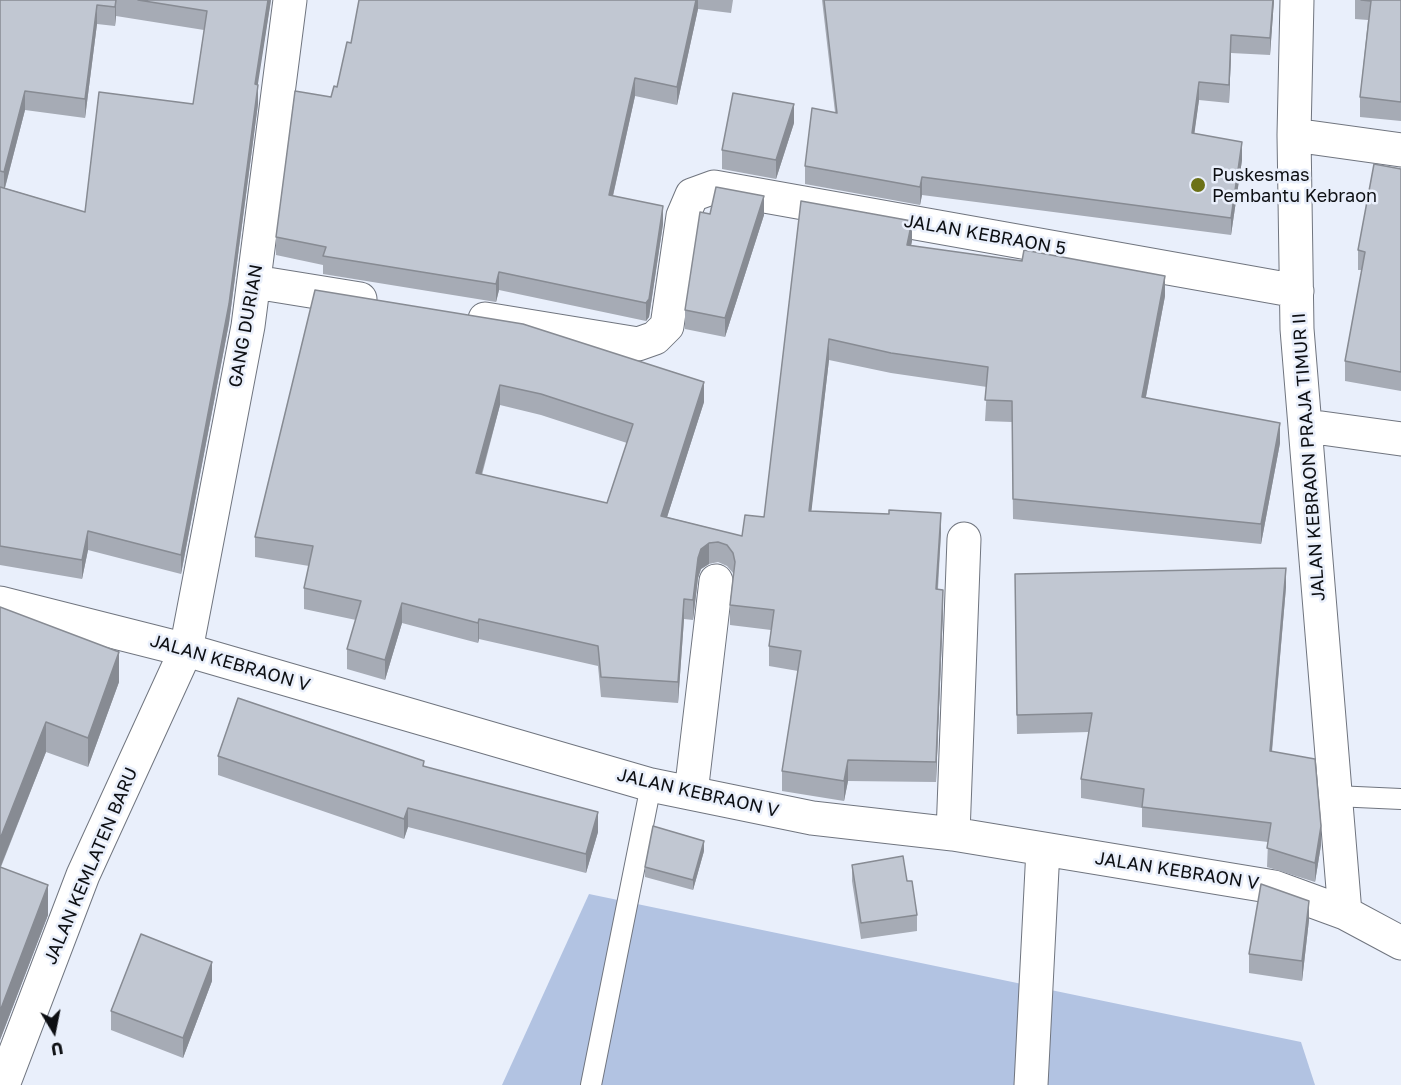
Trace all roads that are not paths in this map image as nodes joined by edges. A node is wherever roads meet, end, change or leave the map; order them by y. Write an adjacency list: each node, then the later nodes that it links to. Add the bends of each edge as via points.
1 (290, 0): 5 (street, GANG DURIAN)
2 (1297, 0): 3 (street, JALAN KEBRAON PRAJA TIMUR II)
3 (1294, 135): 4 (street); 6 (street, JALAN KEBRAON PRAJA TIMUR II)
4 (1401, 150)
5 (255, 282): 7 (street); 14 (street, GANG DURIAN)
6 (1297, 291): 8 (street, JALAN KEBRAON 5, via 714,187 692,195 683,216 667,326 655,338 638,344); 9 (street, JALAN KEBRAON PRAJA TIMUR II)
7 (394, 304)
8 (452, 314)
9 (1307, 426): 10 (street); 17 (street, JALAN KEBRAON PRAJA TIMUR II)
10 (1401, 439)
11 (964, 539): 19 (street)
12 (716, 581): 16 (street)
13 (0, 603): 14 (street, JALAN KEBRAON V)
14 (186, 650): 15 (street, JALAN KEBRAON V); 23 (street, JALAN KEMLATEN BARU, via 83,875)
15 (651, 785): 16 (street, JALAN KEBRAON V); 24 (lane)
16 (691, 794): 19 (street, JALAN KEBRAON V, via 812,818)
17 (1335, 795): 18 (lane); 21 (street, JALAN KEBRAON PRAJA TIMUR II)
18 (1401, 799)
19 (953, 834): 20 (street, JALAN KEBRAON V)
20 (1043, 849): 21 (street, JALAN KEBRAON V, via 1274,887); 25 (street)
21 (1345, 914): 22 (street, JALAN KEBRAON V)
22 (1401, 943)
23 (3, 1085)
24 (591, 1085)
25 (1031, 1085)

